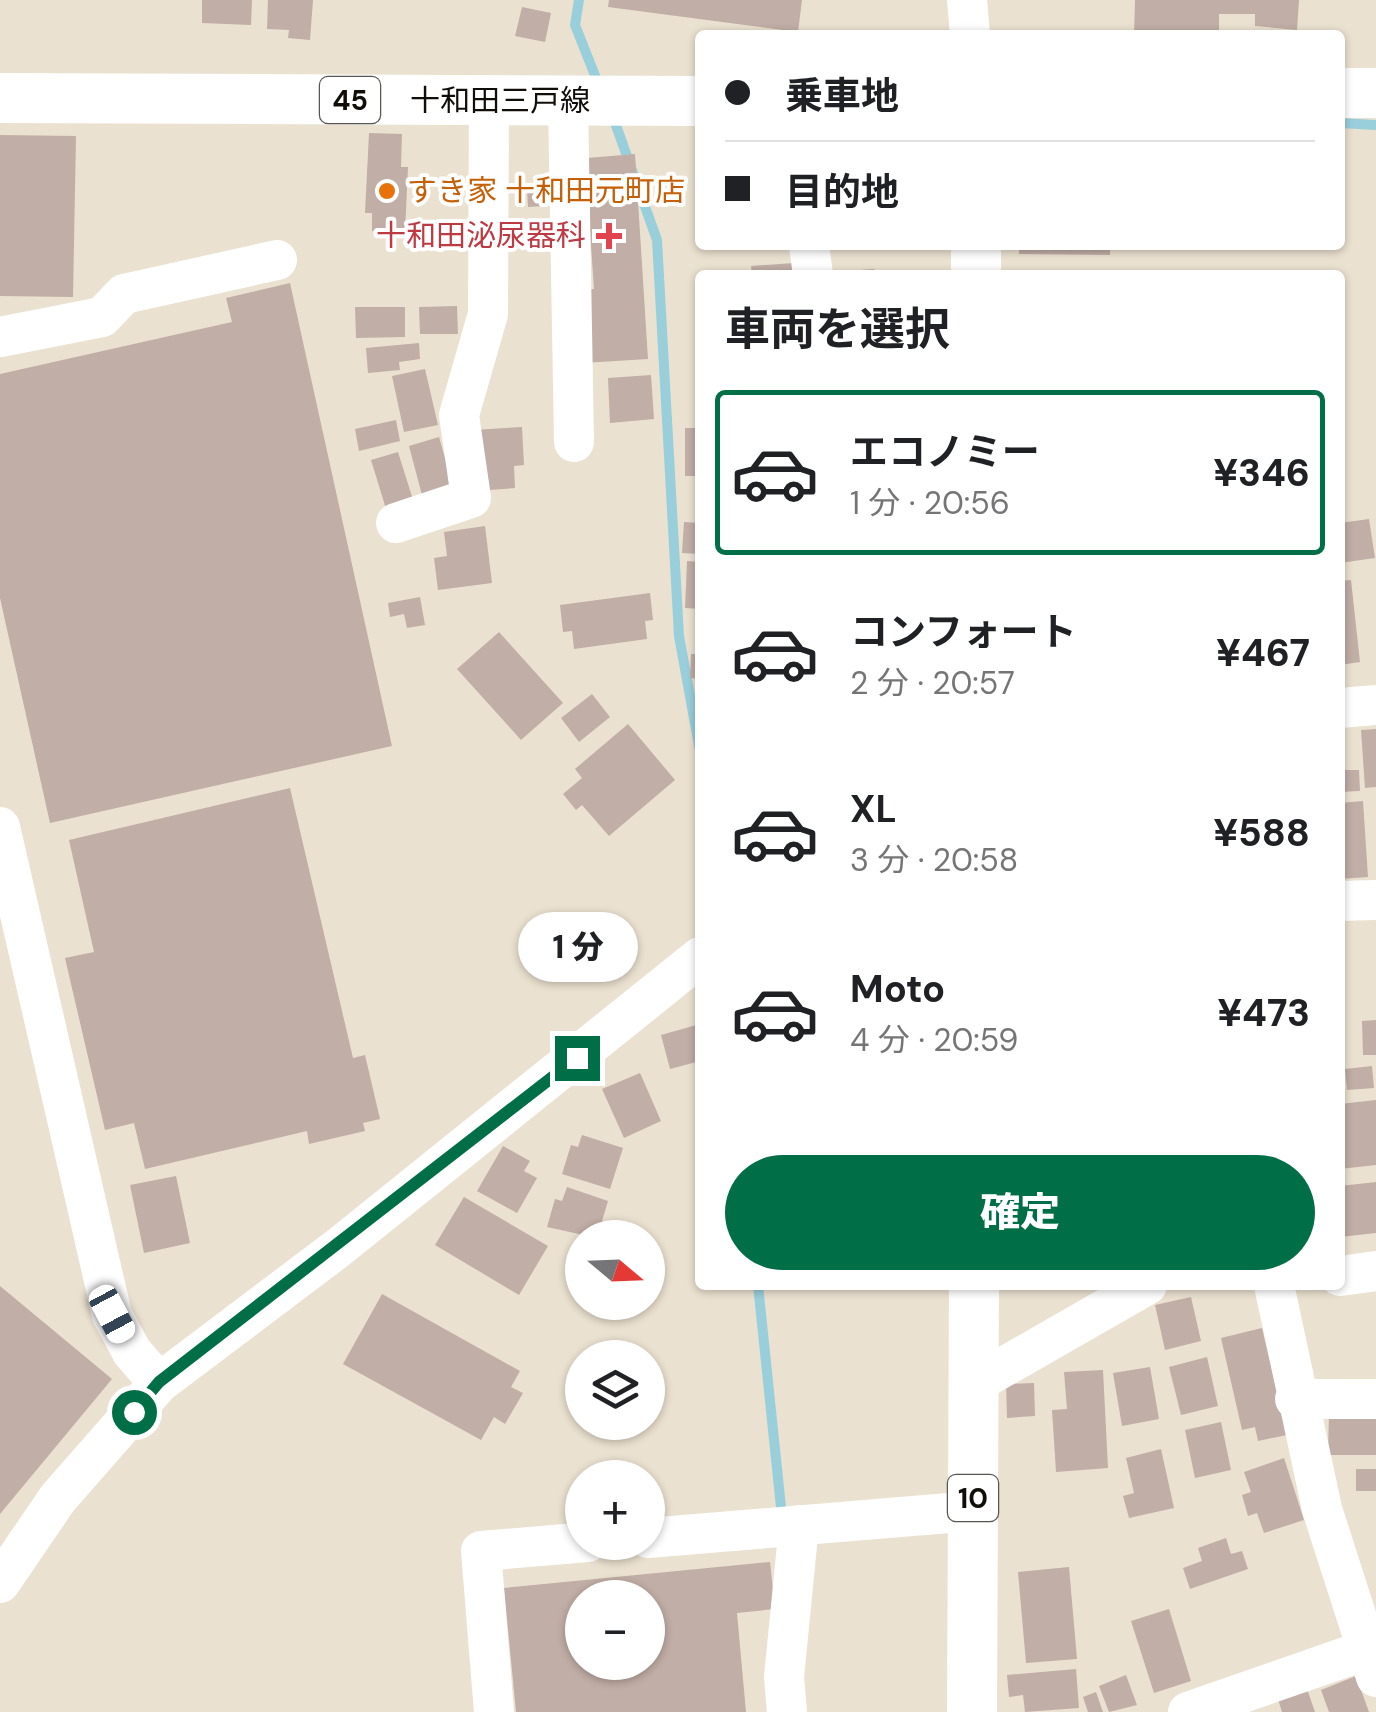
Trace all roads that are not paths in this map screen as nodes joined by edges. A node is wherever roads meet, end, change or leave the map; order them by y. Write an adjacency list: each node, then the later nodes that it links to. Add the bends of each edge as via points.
1 (967, 0): 2 (street)
2 (970, 30)
3 (1345, 93): 4 (main road)
4 (1376, 93)
5 (0, 98): 8 (main road, 十和田三戸線 / 45)
6 (568, 100): 7 (main road, 十和田三戸線 / 45); 8 (main road, 十和田三戸線 / 45); 11 (street)
7 (695, 100)
8 (489, 101): 12 (street, via 488,314 460,415 471,498)
9 (277, 260): 10 (street, via 124,294 102,317)
10 (0, 337)
11 (574, 442)
12 (396, 523)
13 (1376, 706): 14 (street)
14 (1345, 708)
15 (0, 827): 24 (street, via 112,1314 132,1352)
16 (1376, 900): 17 (street)
17 (1345, 901)
18 (695, 961): 24 (street, via 353,1236)
19 (1376, 1272): 20 (street)
20 (1345, 1275)
21 (974, 1290): 25 (main road, 10)
22 (1138, 1290): 25 (street)
23 (1274, 1290): 26 (street)
24 (159, 1382): 32 (street, via 58,1498)
25 (974, 1384): 28 (main road, 10)
26 (1296, 1399): 27 (street); 33 (street)
27 (1376, 1399)
28 (973, 1511): 29 (street); 36 (main road, 10)
29 (799, 1525): 30 (street); 35 (street)
30 (665, 1537)
31 (565, 1544): 34 (street, via 481,1551)
32 (0, 1583)
33 (1371, 1664): 37 (street)
34 (494, 1712)
35 (786, 1712)
36 (972, 1712)
37 (1188, 1712)

